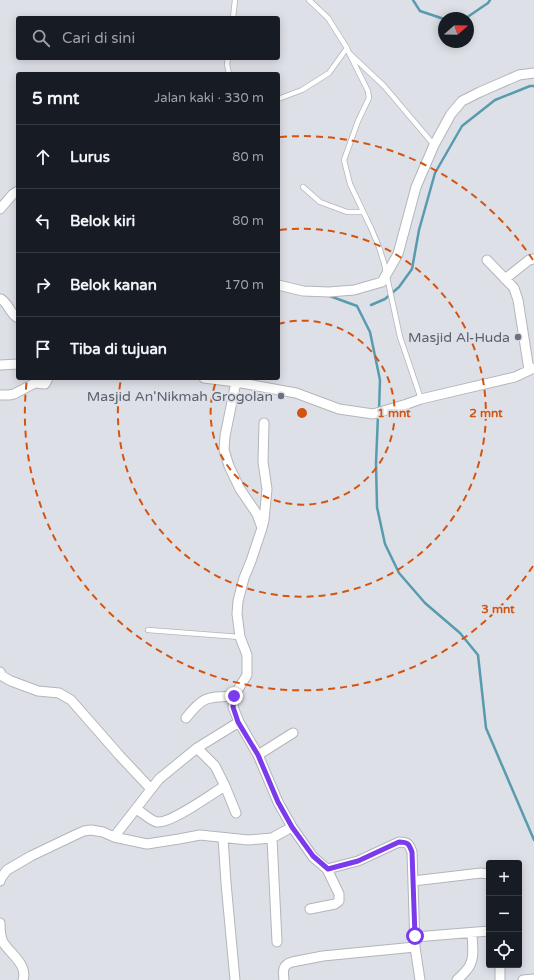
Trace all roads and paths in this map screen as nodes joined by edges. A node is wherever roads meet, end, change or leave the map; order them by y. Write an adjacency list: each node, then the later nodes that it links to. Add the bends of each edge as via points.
1 (235, 0): 3 (lane)
2 (309, 0): 4 (lane, via 328,18)
3 (233, 16)
4 (348, 50): 8 (lane, via 329,73 302,90); 9 (lane, via 384,86); 13 (lane, via 369,98 344,160 350,184)
5 (228, 60): 6 (lane)
6 (229, 72)
7 (534, 73): 9 (street, via 519,75 462,101 451,114)
8 (280, 98)
9 (434, 145): 17 (street, via 416,187 398,254)
10 (303, 187): 13 (lane, via 320,202 347,212)
11 (16, 192): 12 (street)
12 (0, 209)
13 (363, 212): 17 (lane, via 379,247)
14 (534, 259): 16 (street, via 529,260)
15 (487, 260): 16 (street)
16 (505, 279): 23 (street, via 514,288 518,300)
17 (386, 281): 18 (street, via 354,290 329,292 302,291); 28 (lane, via 400,337)
18 (280, 286)
19 (0, 299): 20 (street, via 6,302)
20 (16, 317)
21 (16, 364): 22 (street)
22 (0, 365)
23 (532, 369): 28 (street, via 515,377)
24 (47, 380): 27 (street, via 46,384 35,383 14,394)
25 (220, 380): 26 (street)
26 (236, 382): 28 (street, via 296,393 339,409 373,414); 30 (street, via 224,450 240,489)
27 (0, 395)
28 (421, 399)
29 (264, 423): 30 (street, via 263,462 267,490)
30 (262, 528): 32 (street, via 238,601)
31 (148, 630): 32 (lane)
32 (240, 637): 34 (street, via 247,655 247,675)
33 (1, 675): 41 (street, via 38,691 59,693 71,700)
34 (234, 696): 35 (street, via 207,698 195,706); 36 (street, via 233,707)
35 (186, 718)
36 (238, 722): 38 (street); 39 (street)
37 (293, 732): 39 (street)
38 (197, 748): 40 (street, via 215,766); 41 (street, via 159,779)
39 (258, 755): 44 (street)
40 (224, 786): 42 (street, via 173,818 161,822 154,821); 43 (street)
41 (151, 789): 42 (street)
42 (136, 809): 45 (street)
43 (236, 813)
44 (292, 827): 47 (street); 48 (street, via 313,856)
45 (114, 837): 46 (street, via 147,844 200,835); 50 (street, via 91,830 75,834 7,870)
46 (224, 838): 47 (street); 62 (street)
47 (272, 838): 57 (street)
48 (328, 869): 51 (street, via 358,861 399,842 405,842 412,852); 52 (street, via 339,894 339,900 334,904)
49 (486, 874): 51 (street)
50 (0, 881)
51 (413, 881): 56 (street)
52 (310, 909)
53 (0, 923): 61 (street, via 3,941 23,968)
54 (486, 930): 55 (street)
55 (472, 932): 56 (street); 65 (street, via 471,964)
56 (415, 936): 58 (street)
57 (277, 942)
58 (415, 947): 63 (street, via 323,956 292,962 285,966); 64 (street)
59 (500, 968): 66 (street)
60 (534, 979): 67 (street)
61 (23, 980)
62 (235, 980)
63 (284, 980)
64 (420, 980)
65 (457, 980)
66 (500, 980)
67 (522, 980)

